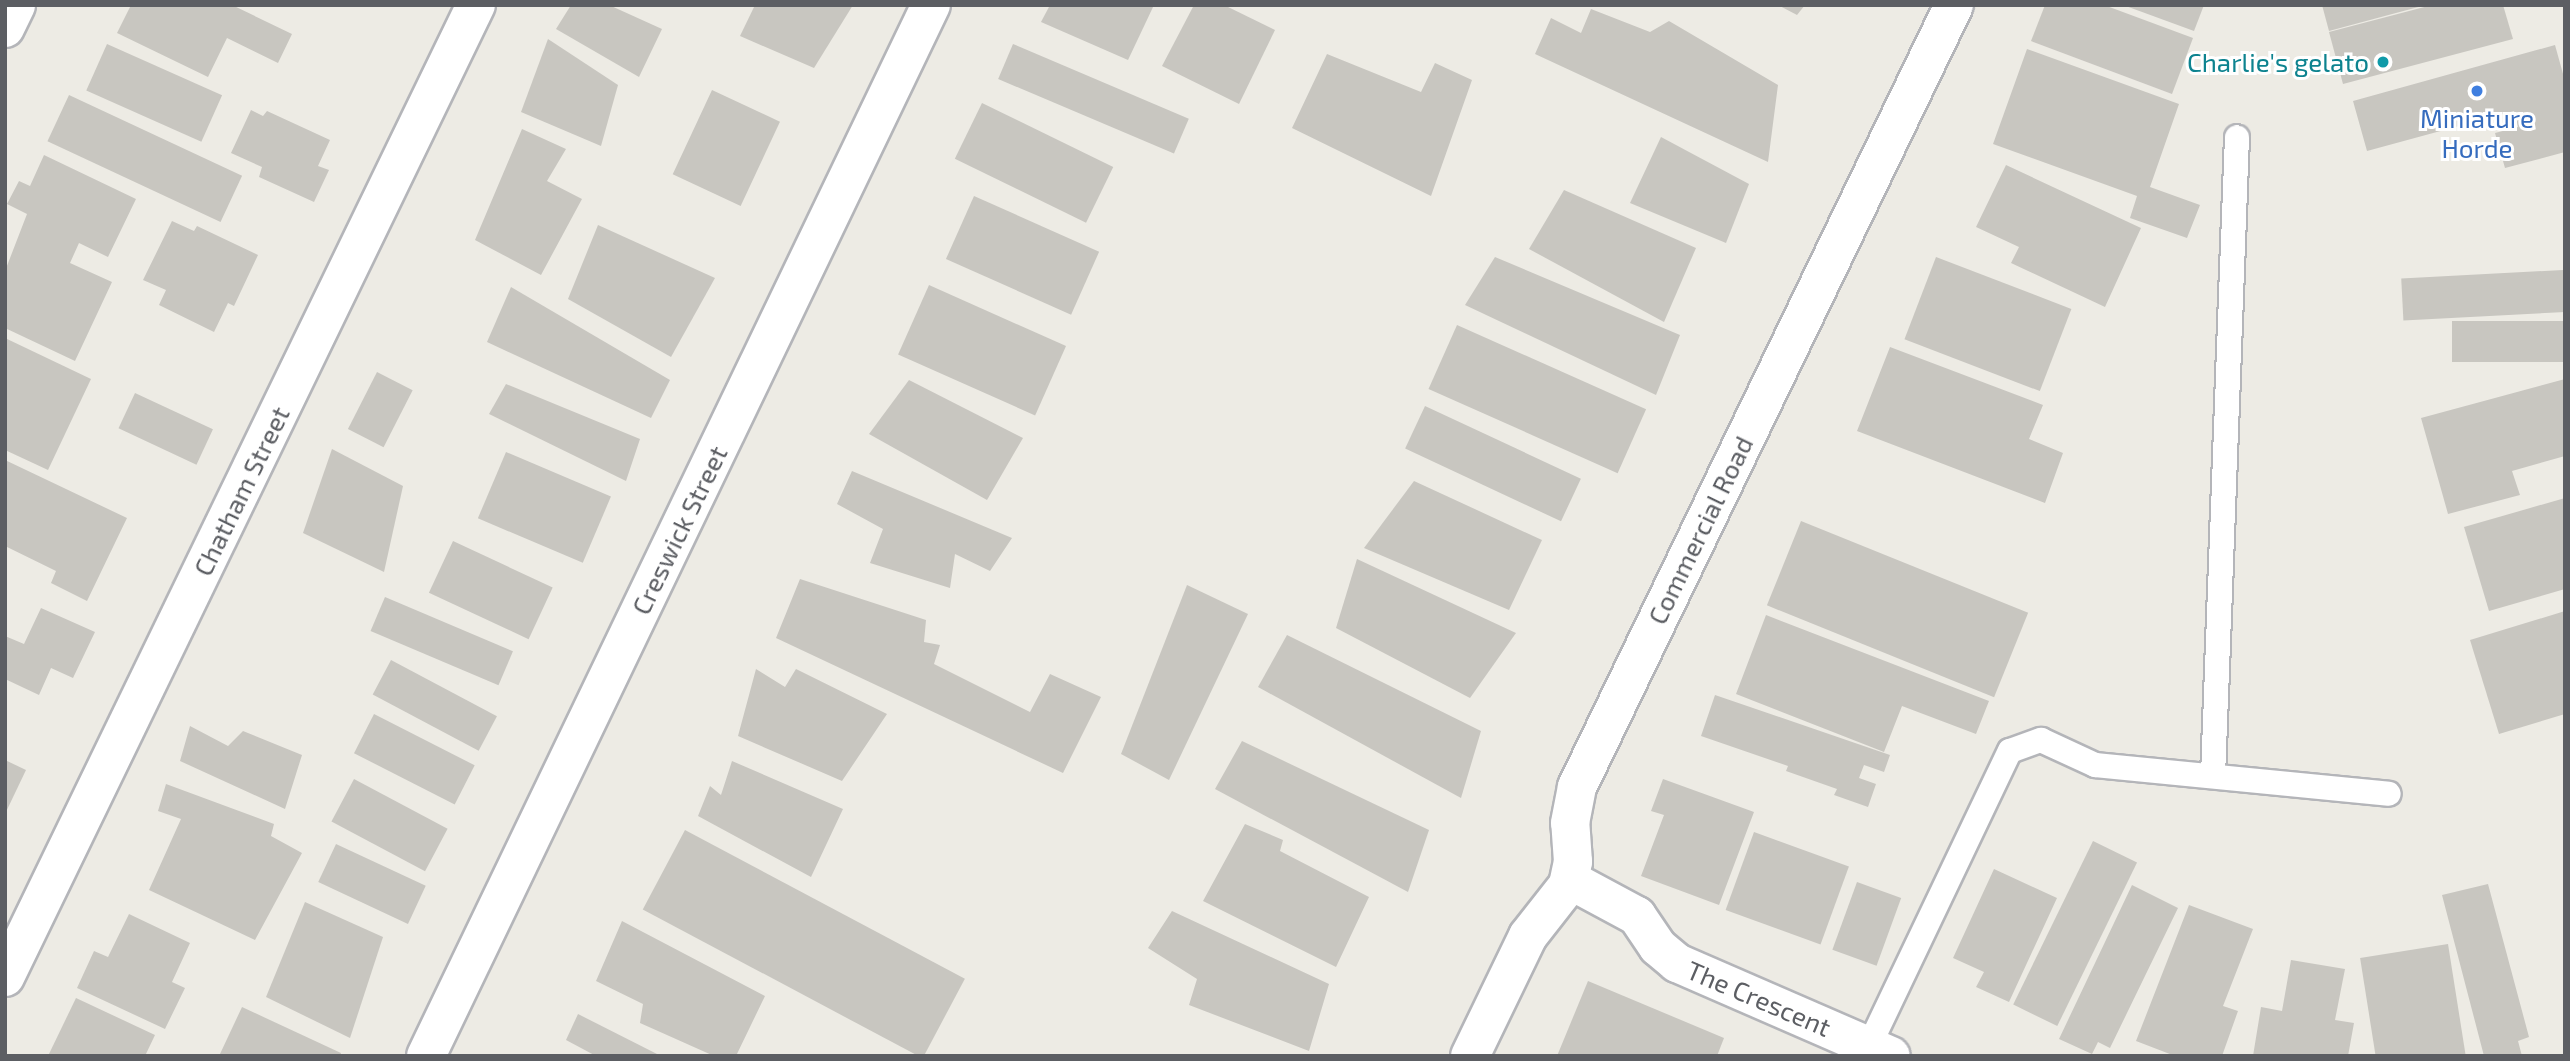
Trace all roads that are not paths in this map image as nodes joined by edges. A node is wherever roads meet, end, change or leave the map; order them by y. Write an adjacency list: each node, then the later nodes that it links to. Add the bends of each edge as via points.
1 (16, 5): 5 (street)
2 (476, 5): 10 (street, Chatham Street)
3 (931, 5): 12 (street, Creswick Street)
4 (1955, 5): 9 (street, Commercial Road, via 1577,787 1570,823)
5 (5, 28)
6 (2237, 137): 7 (lane)
7 (2213, 776): 8 (lane); 11 (lane, via 2095,765 2041,740 2010,751)
8 (2389, 794)
9 (1570, 880): 11 (street, The Crescent, via 1637,916 1658,947 1677,963); 13 (street, via 1528,936)
10 (5, 977)
11 (1880, 1051)
12 (426, 1056)
13 (1470, 1056)

